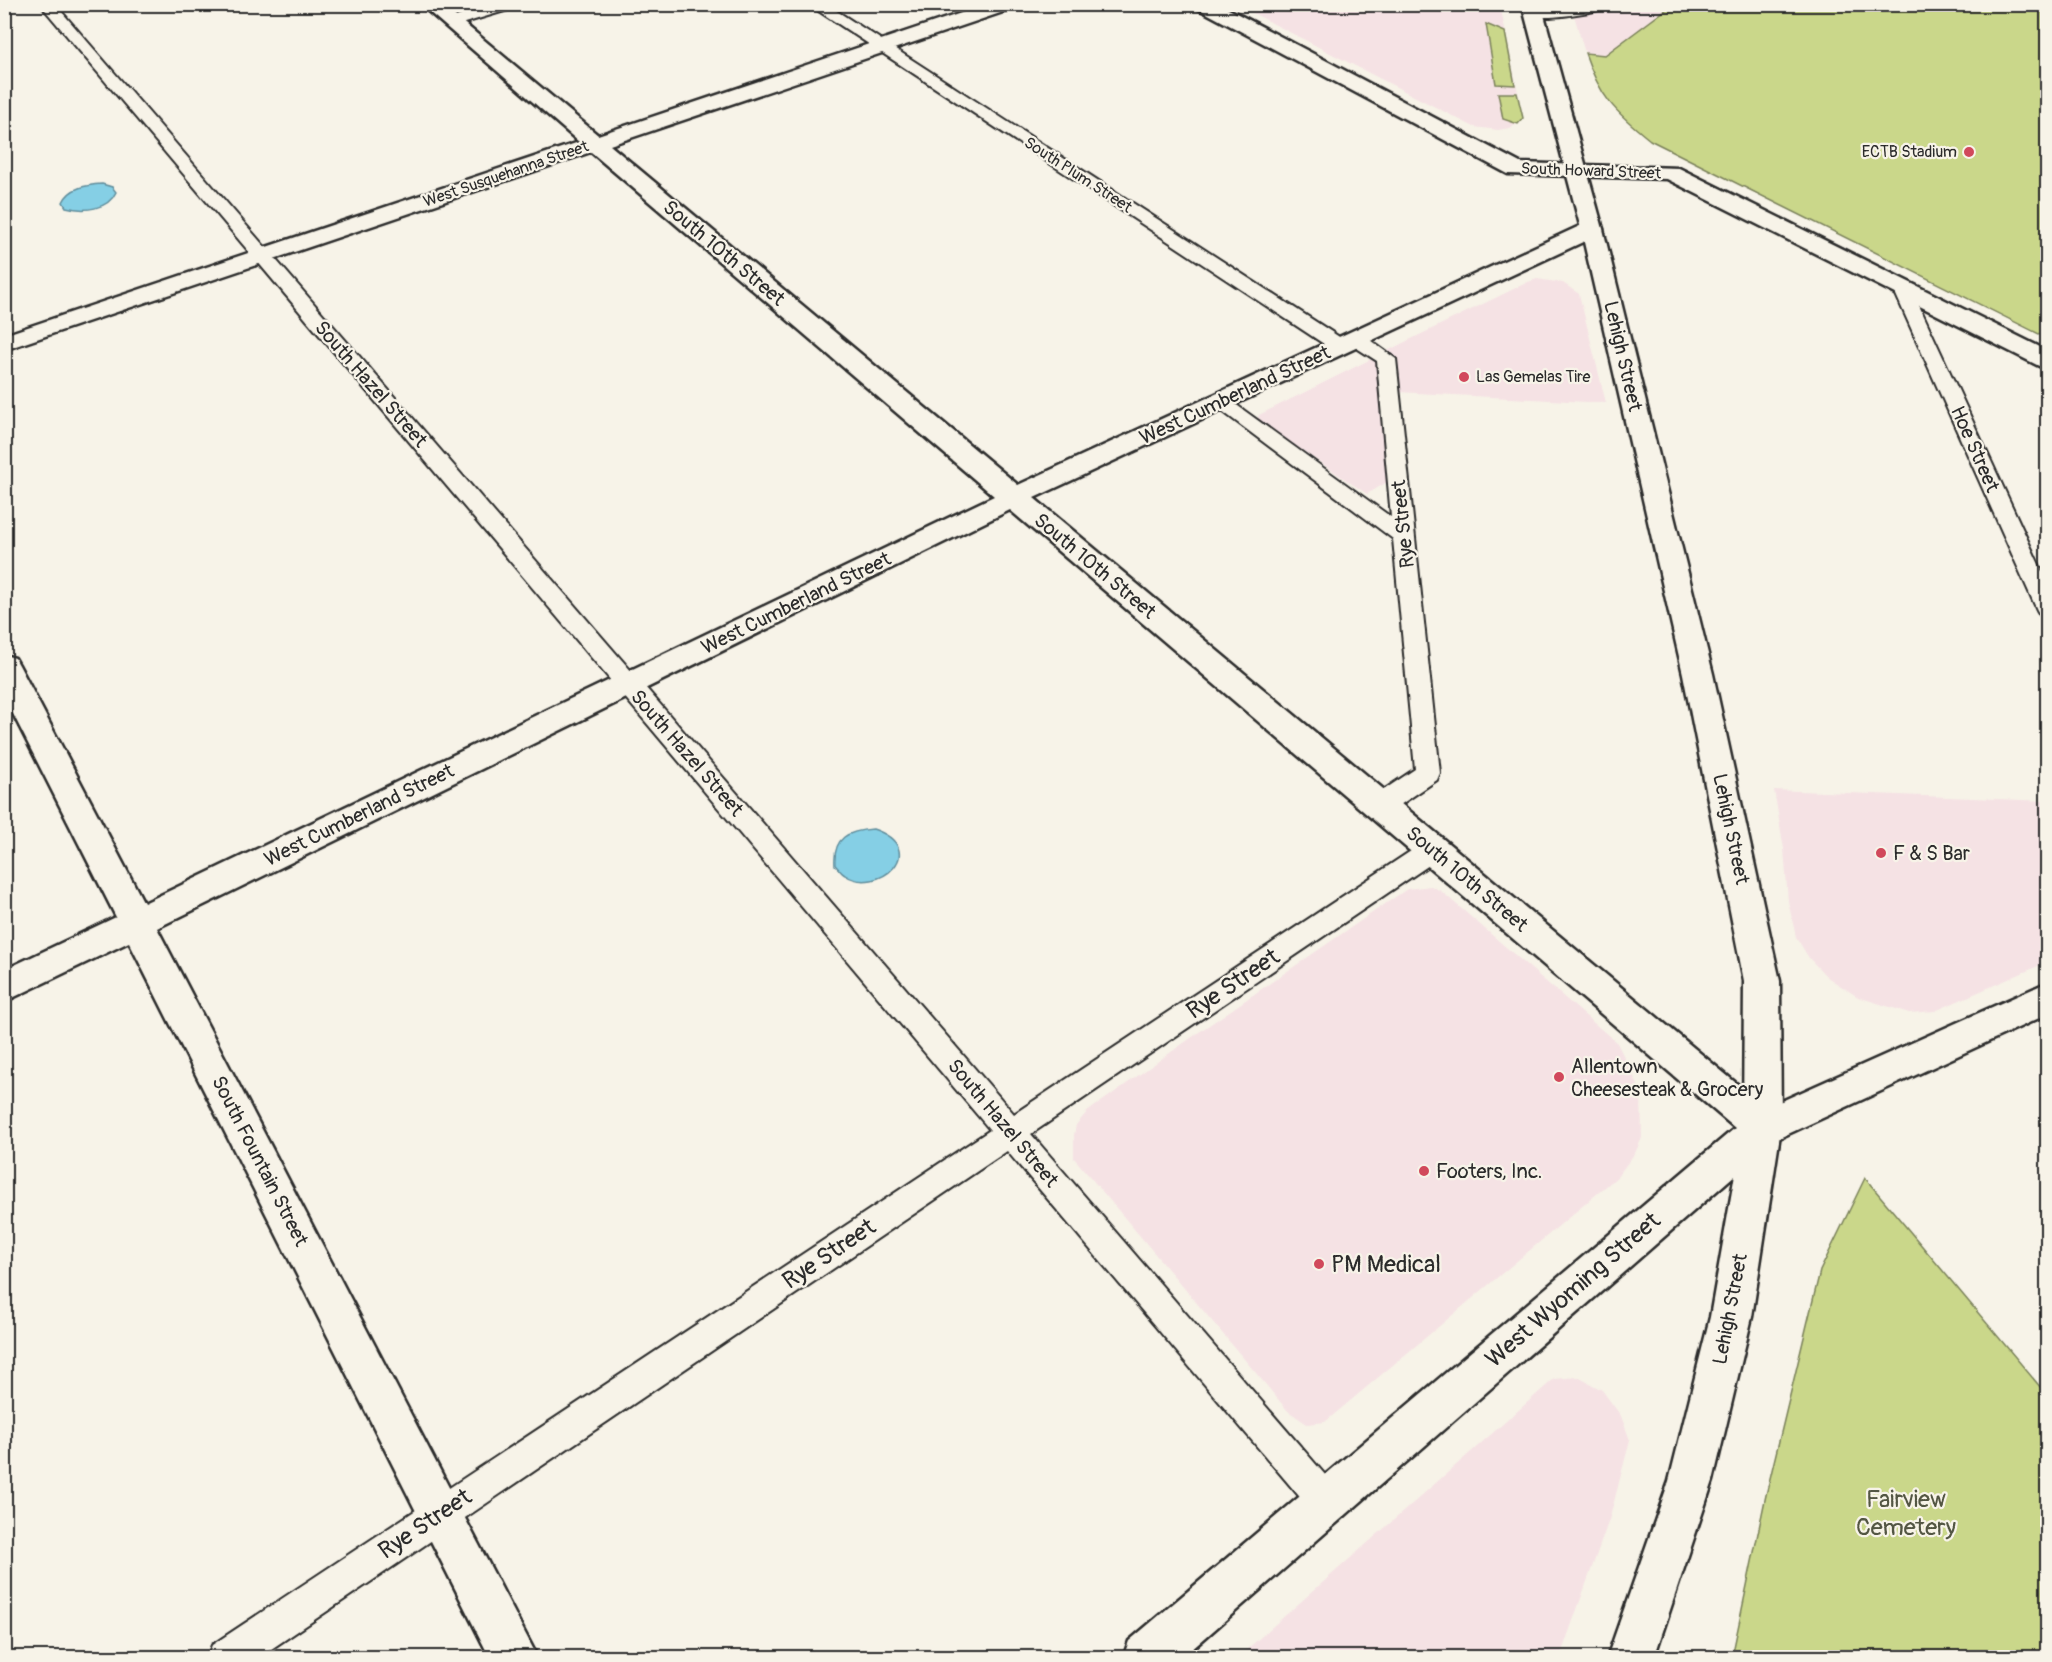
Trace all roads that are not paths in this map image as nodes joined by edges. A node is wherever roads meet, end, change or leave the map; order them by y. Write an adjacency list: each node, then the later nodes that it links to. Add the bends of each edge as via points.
1 (47, 4): 14 (lane, South Hazel Street)
2 (429, 4): 9 (street, South 10th Street)
3 (513, 4): 9 (lane)
4 (815, 4): 10 (lane, South Plum Street)
5 (1008, 4): 10 (street, West Susquehanna Street)
6 (1204, 4): 12 (street, South Howard Street, via 1516,169)
7 (1607, 4): 8 (lane, via 1582,10)
8 (1532, 8): 12 (street, Lehigh Street)
9 (451, 23): 11 (street, South 10th Street)
10 (882, 47): 11 (street, West Susquehanna Street); 16 (lane, South Plum Street)
11 (594, 144): 14 (street, West Susquehanna Street); 20 (street, South 10th Street)
12 (1578, 171): 13 (street, Lehigh Street); 15 (street, South Howard Street, via 1671,173)
13 (1593, 229): 16 (street, West Cumberland Street); 30 (street, Lehigh Street, via 1698,674 1762,981)
14 (262, 256): 17 (street, West Susquehanna Street); 24 (lane, South Hazel Street)
15 (1902, 288): 18 (street, South Howard Street); 22 (lane, Hoe Street)
16 (1348, 343): 19 (street, West Cumberland Street); 21 (lane, Rye Street, via 1386,359)
17 (4, 344)
18 (2048, 361)
19 (1220, 402): 20 (street, West Cumberland Street); 21 (lane)
20 (1014, 497): 24 (street, West Cumberland Street); 25 (street, South 10th Street)
21 (1405, 537): 25 (lane, Rye Street, via 1428,773)
22 (2048, 610)
23 (4, 666): 27 (street, South Fountain Street)
24 (629, 684): 27 (street, West Cumberland Street); 31 (lane, South Hazel Street)
25 (1379, 806): 26 (street, South 10th Street)
26 (1432, 850): 30 (street, South 10th Street); 31 (lane, Rye Street)
27 (136, 922): 28 (street, West Cumberland Street); 33 (street, South Fountain Street)
28 (4, 987)
29 (2048, 998): 30 (street, West Wyoming Street)
30 (1762, 1128): 32 (street, West Wyoming Street); 37 (street, Lehigh Street, via 1731,1317 1691,1481)
31 (1011, 1132): 32 (lane, South Hazel Street); 33 (lane, Rye Street)
32 (1327, 1503): 36 (street, West Wyoming Street)
33 (441, 1513): 34 (lane, Rye Street); 35 (street, South Fountain Street)
34 (225, 1658)
35 (515, 1658)
36 (1146, 1658)
37 (1630, 1658)

